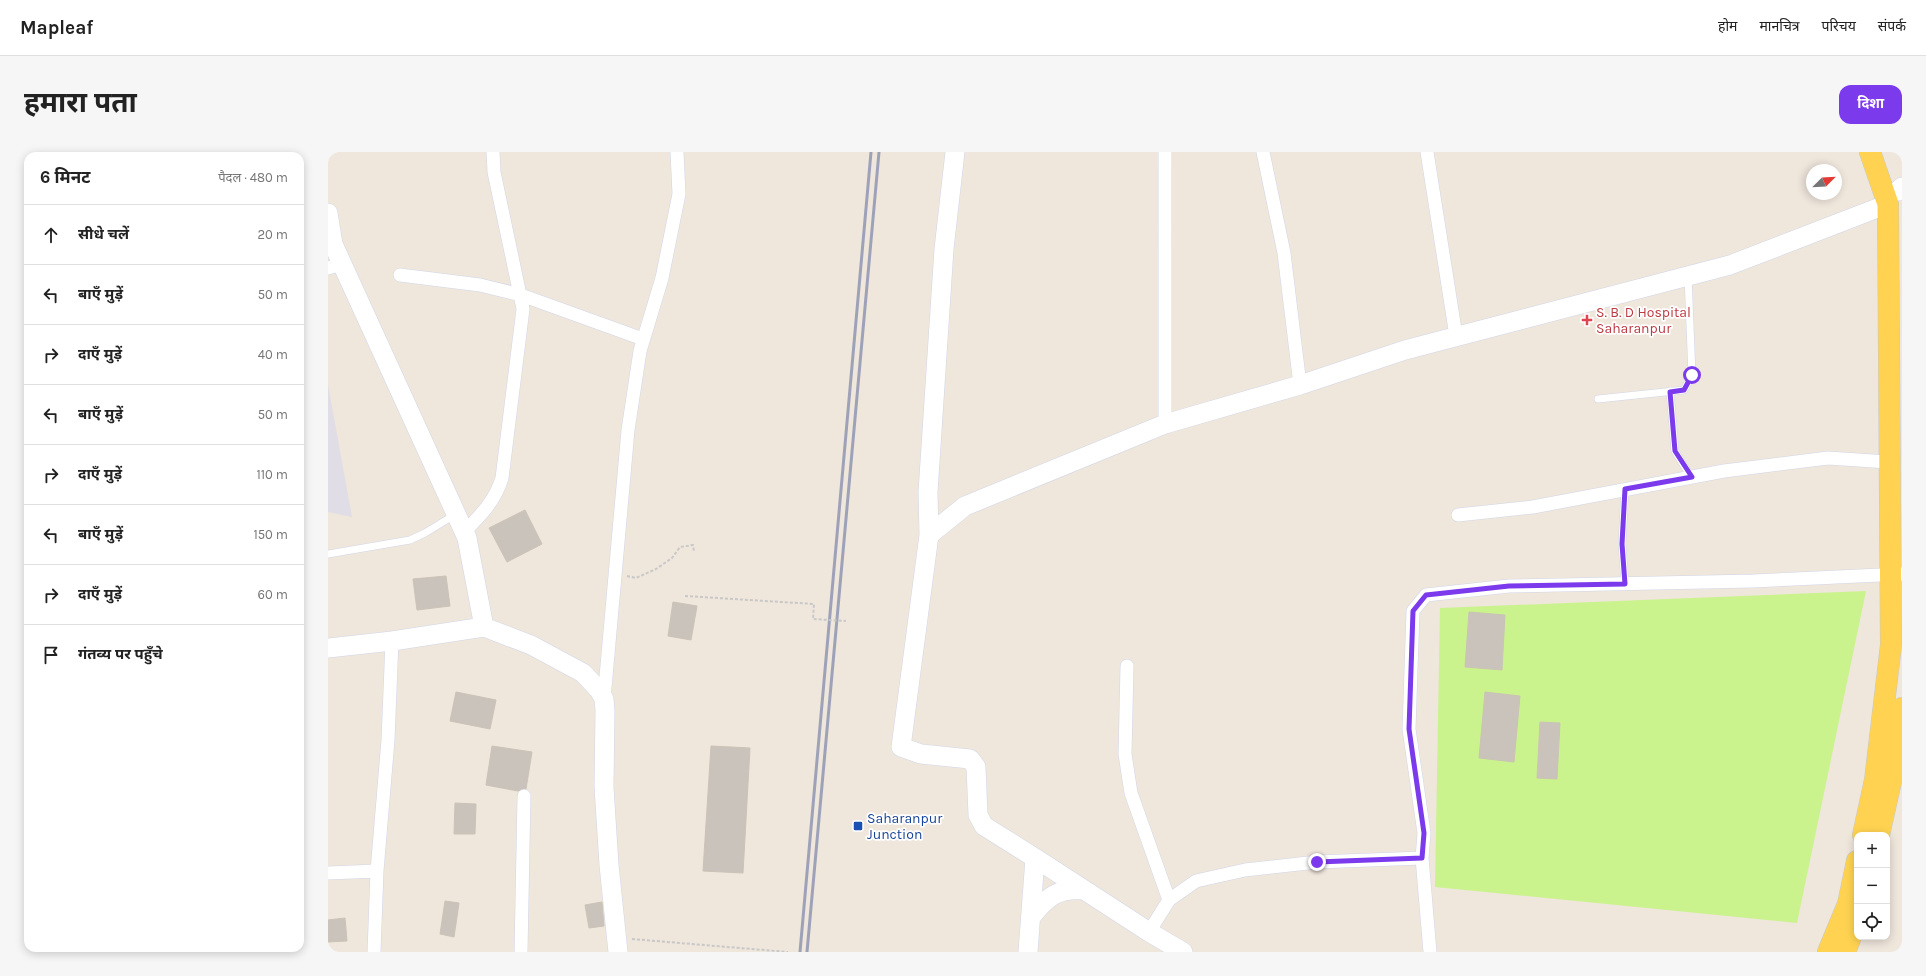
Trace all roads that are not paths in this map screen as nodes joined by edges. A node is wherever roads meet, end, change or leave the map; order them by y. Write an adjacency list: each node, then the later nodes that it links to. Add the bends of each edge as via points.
1 (493, 152): 14 (street, via 501,211)
2 (677, 152): 16 (street, via 679,194 662,278)
3 (955, 152): 28 (street, via 944,249 928,492)
4 (1165, 152): 20 (street)
5 (1263, 152): 17 (street, via 1284,253)
6 (1427, 152): 15 (street)
7 (1870, 152): 9 (main road)
8 (1884, 152): 9 (main road)
9 (1896, 194): 13 (street, via 1730,265); 21 (main road); 24 (main road, via 1902,260)
10 (328, 213): 11 (street)
11 (335, 266): 25 (street)
12 (400, 275): 14 (street, via 480,285)
13 (1688, 276): 15 (street); 18 (lane, via 1692,375 1684,390)
14 (521, 295): 16 (street); 27 (street, via 523,309 502,478 485,512)
15 (1456, 336): 17 (street)
16 (644, 339): 37 (street, via 628,430)
17 (1300, 385): 20 (street)
18 (1670, 392): 19 (lane); 22 (lane, via 1675,451)
19 (1598, 399)
20 (1165, 424): 28 (street, via 965,506)
21 (1888, 462): 22 (street, via 1828,458); 30 (main road)
22 (1692, 477): 23 (street)
23 (1625, 489): 26 (street, via 1534,507); 31 (lane, via 1622,544)
24 (1902, 489)
25 (456, 514): 27 (street); 29 (lane, via 410,540)
26 (1458, 516)
27 (464, 532): 32 (street)
28 (928, 535): 43 (street, via 901,747 921,754 970,759 976,766 978,815 981,822)
29 (328, 554)
30 (1896, 575): 31 (street); 34 (main road)
31 (1625, 584): 44 (street, via 1509,586 1426,595 1413,611 1409,729 1424,833)
32 (484, 627): 33 (street); 37 (street, via 531,645 583,673 594,683)
33 (392, 641): 35 (street); 46 (street, via 388,740)
34 (1896, 644): 39 (main road)
35 (328, 648)
36 (1127, 666): 49 (street, via 1125,754 1131,793)
37 (604, 699): 55 (street, via 604,787)
38 (1902, 708): 39 (main road, via 1897,754)
39 (1883, 782): 41 (main road); 42 (main road)
40 (524, 796): 54 (street)
41 (1864, 832)
42 (1879, 832)
43 (1035, 858): 48 (street); 50 (street)
44 (1422, 858): 49 (street, via 1317,862 1245,870 1196,881); 59 (street)
45 (1856, 868): 60 (main road, via 1848,904)
46 (377, 871): 47 (street); 53 (street)
47 (328, 873)
48 (1084, 890): 50 (street, via 1068,889 1054,895 1042,903); 52 (street)
49 (1168, 900): 52 (street)
50 (1031, 917): 56 (street)
51 (1854, 929): 61 (main road)
52 (1149, 932): 57 (street); 58 (street)
53 (374, 952)
54 (521, 952)
55 (618, 952)
56 (1028, 952)
57 (1165, 952)
58 (1183, 952)
59 (1430, 952)
60 (1828, 952)
61 (1845, 952)

